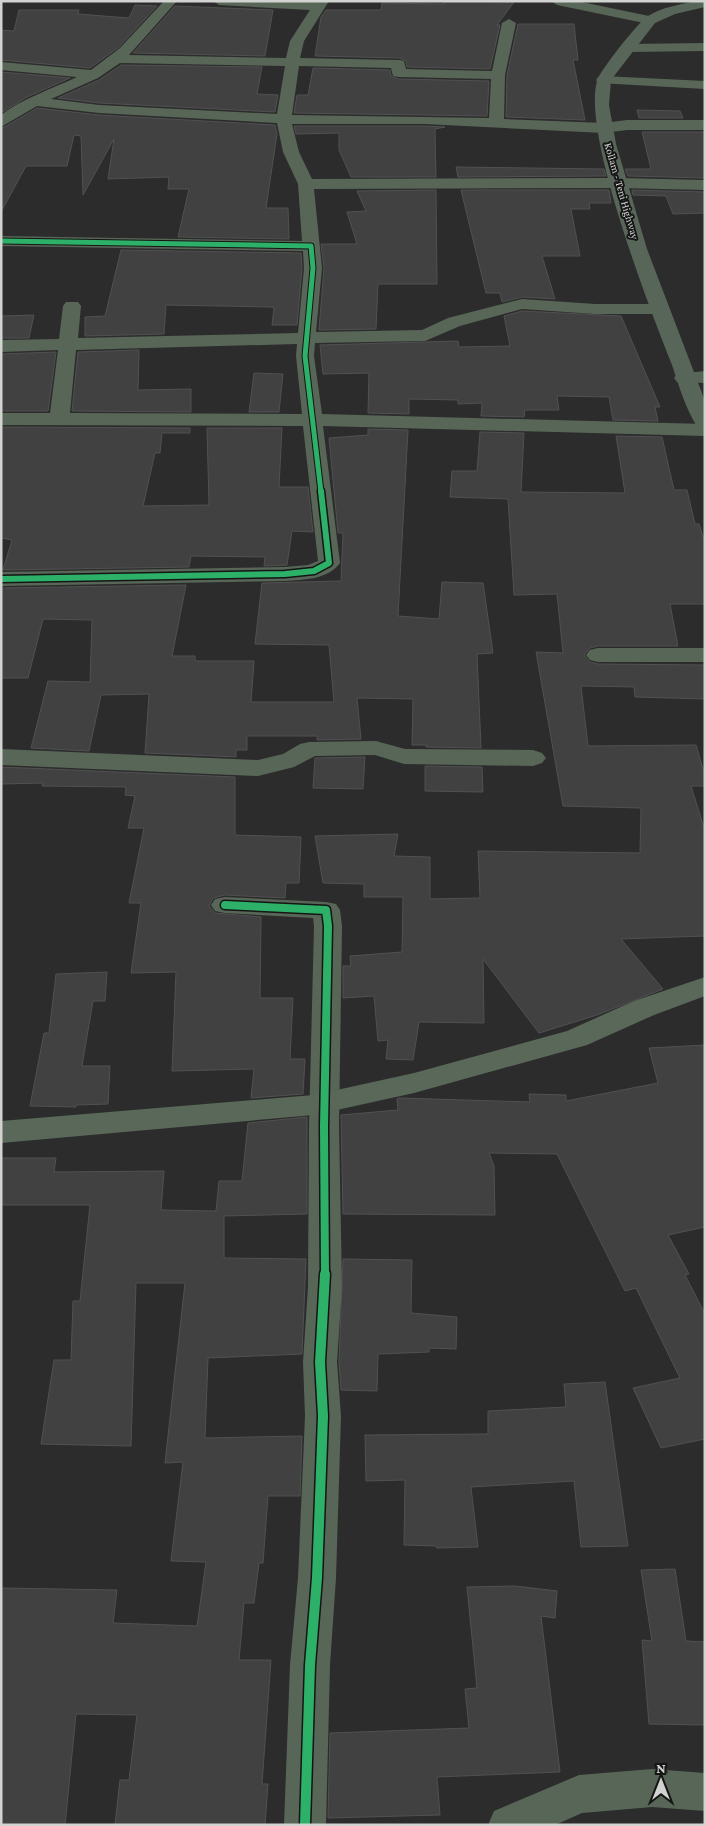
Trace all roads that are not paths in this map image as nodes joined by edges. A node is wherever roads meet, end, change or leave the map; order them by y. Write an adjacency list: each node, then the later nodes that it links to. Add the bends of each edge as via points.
1 (172, 1): 10 (street)
2 (219, 1): 5 (street)
3 (557, 1): 6 (street)
4 (705, 3): 6 (main road)
5 (320, 4): 11 (street, via 297,41)
6 (649, 20): 9 (main road)
7 (509, 23): 14 (street)
8 (705, 47): 9 (street)
9 (628, 48): 15 (main road)
10 (117, 59): 11 (street); 13 (street)
11 (292, 64): 14 (street, via 399,64 398,73); 20 (street)
12 (1, 66): 13 (street)
13 (94, 75): 17 (street, via 61,88)
14 (498, 75): 22 (street)
15 (603, 80): 16 (street); 24 (main road, Kollam - Teni Highway, via 601,109)
16 (705, 85)
17 (38, 102): 19 (street); 20 (street, via 100,109)
18 (1, 106): 19 (street)
19 (19, 109): 21 (street)
20 (284, 119): 22 (street); 26 (street, via 291,152)
21 (1, 123)
22 (496, 124): 24 (street)
23 (705, 125): 24 (street)
24 (604, 128): 25 (main road, Kollam - Teni Highway)
25 (619, 183): 26 (street); 27 (street); 31 (main road, Kollam - Teni Highway)
26 (306, 184): 29 (street)
27 (705, 186)
28 (1, 241): 29 (street)
29 (311, 246): 32 (street, via 313,268)
30 (72, 306): 33 (street)
31 (658, 309): 32 (street, via 522,304 454,322 426,335); 36 (main road, Kollam - Teni Highway)
32 (308, 339): 33 (street); 39 (street, via 305,356)
33 (68, 343): 34 (street); 38 (street)
34 (1, 346)
35 (705, 377): 36 (street)
36 (684, 378): 40 (main road, Kollam - Teni Highway)
37 (1, 420): 38 (street)
38 (59, 420): 39 (street)
39 (313, 420): 41 (street); 42 (street, via 329,563 323,568 285,574)
40 (705, 424)
41 (705, 430)
42 (1, 579)
43 (598, 655): 44 (street)
44 (705, 655)
45 (1, 758): 46 (street, via 258,768 302,755 309,749 376,748 404,756)
46 (533, 758)
47 (225, 905): 49 (street, via 326,910)
48 (705, 986): 49 (street, via 644,1008 577,1038 442,1076)
49 (325, 1102): 50 (street); 52 (street, via 325,1287 320,1362 323,1416)
50 (1, 1132)
51 (705, 1792): 53 (street, via 652,1788 579,1794)
52 (305, 1825)
53 (509, 1825)

